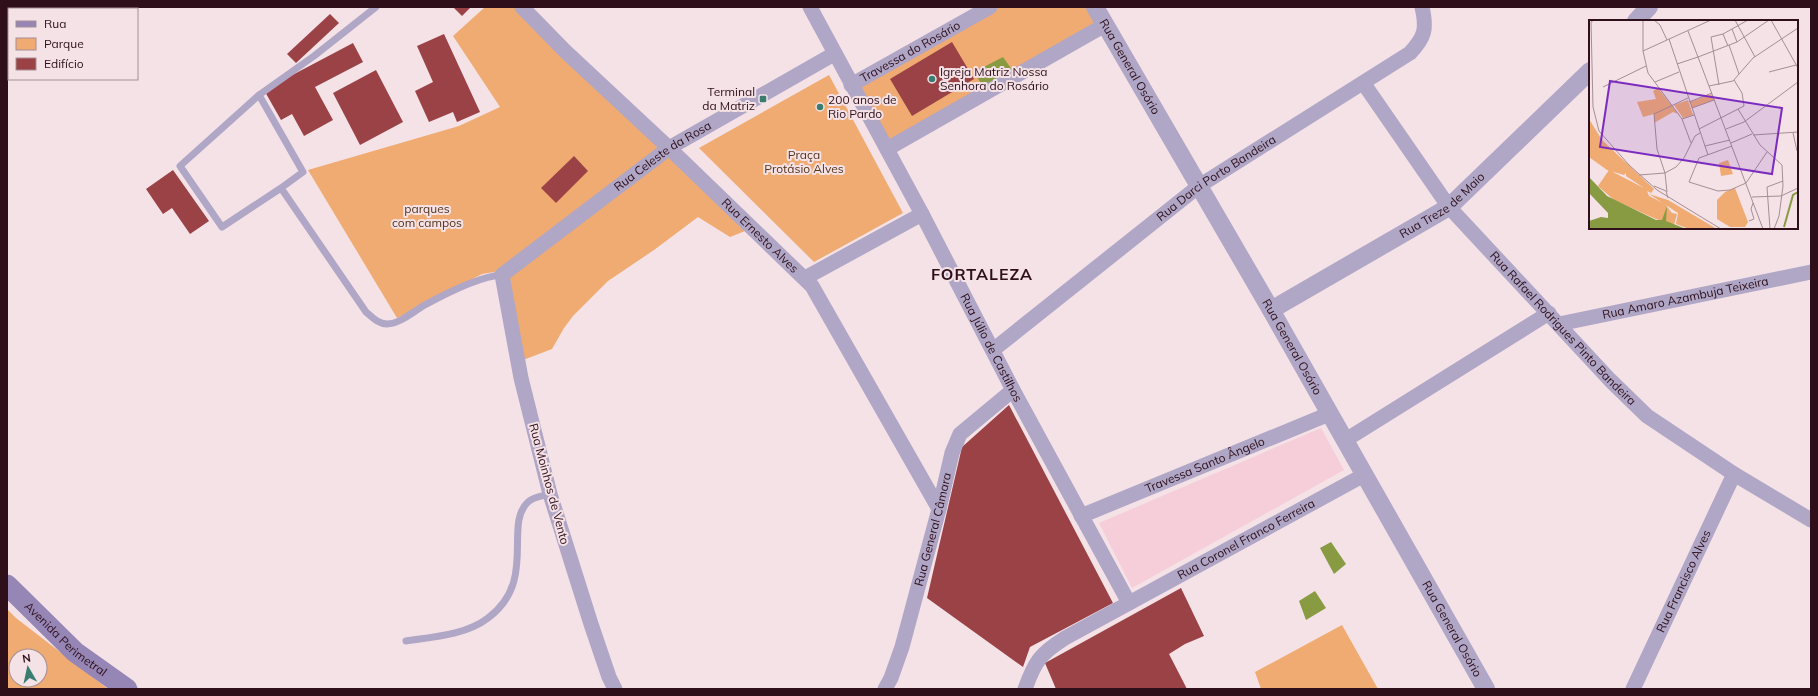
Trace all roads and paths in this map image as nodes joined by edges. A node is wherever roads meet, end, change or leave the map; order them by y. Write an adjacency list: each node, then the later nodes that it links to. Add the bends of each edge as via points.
1 (376, 7): 14 (lane)
2 (522, 7): 15 (street, Rua Ernesto Alves, via 565,52)
3 (810, 7): 10 (street, Rua Júlio de Castilhos)
4 (990, 7): 13 (street, Travessa do Rosário)
5 (1095, 7): 9 (street, Rua General Osório)
6 (1422, 7): 12 (street, Rua Darci Porto Bandeira, via 1425,32 1420,43 1410,53)
7 (1649, 7): 8 (street)
8 (1637, 20)
9 (1105, 25): 16 (street); 17 (street, Rua General Osório)
10 (834, 54): 13 (street, Rua Júlio de Castilhos); 15 (street, Rua Celeste da Rosa)
11 (1589, 72): 19 (street, Rua Treze de Maio)
12 (1364, 84): 17 (street, Rua Darci Porto Bandeira); 19 (street, Rua Rafael Rodrigues Pinto Bandeira)
13 (851, 85): 16 (street, Rua Júlio de Castilhos)
14 (259, 95): 18 (lane, via 304,172); 18 (lane, via 180,166 222,227)
15 (669, 148): 22 (street, Rua Celeste da Rosa); 23 (street, Rua Ernesto Alves)
16 (887, 149): 20 (street, Rua Júlio de Castilhos)
17 (1199, 186): 24 (street, Rua General Osório); 27 (street, Rua Darci Porto Bandeira)
18 (281, 188): 22 (lane, via 366,312 376,321 387,324 397,321 488,276)
19 (1449, 207): 24 (street, Rua Treze de Maio); 25 (street, Rua Rafael Rodrigues Pinto Bandeira)
20 (922, 214): 23 (street); 27 (street, Rua Júlio de Castilhos)
21 (1811, 272): 26 (street, Rua Amaro Azambuja Teixeira)
22 (502, 274): 33 (street, Rua Moinhos de Vento, via 521,378)
23 (805, 278): 34 (street, Rua Ernesto Alves, via 812,286)
24 (1271, 310): 29 (street, Rua General Osório)
25 (1549, 313): 26 (street, Rua Rafael Rodrigues Pinto Bandeira); 30 (street)
26 (1559, 324): 31 (street, Rua Rafael Rodrigues Pinto Bandeira, via 1647,416)
27 (993, 350): 28 (street, Rua Júlio de Castilhos)
28 (1013, 390): 34 (street, Rua General Câmara, via 960,434 952,453); 35 (street, Rua Júlio de Castilhos)
29 (1329, 414): 30 (street, Rua General Osório); 35 (street, Travessa Santo Ângelo)
30 (1344, 441): 32 (street, Rua General Osório)
31 (1734, 474): 36 (street, Rua Rafael Rodrigues Pinto Bandeira); 45 (street, Rua Francisco Alves)
32 (1364, 475): 38 (street, Rua Coronel Franco Ferreira); 44 (street, Rua General Osório)
33 (550, 494): 39 (lane, via 535,497 527,502 521,511 516,577 500,608 470,628 446,635); 41 (street, Rua Moinhos de Vento, via 588,617)
34 (939, 509): 42 (street, Rua General Câmara, via 902,648)
35 (1081, 516): 38 (street, Rua Júlio de Castilhos)
36 (1811, 520)
37 (7, 585): 40 (main road, Avenida Perimetral, via 75,652)
38 (1129, 604): 43 (street, Rua Coronel Franco Ferreira, via 1046,650 1036,662)
39 (406, 641)
40 (127, 689)
41 (615, 689)
42 (884, 689)
43 (1026, 689)
44 (1486, 689)
45 (1634, 689)

